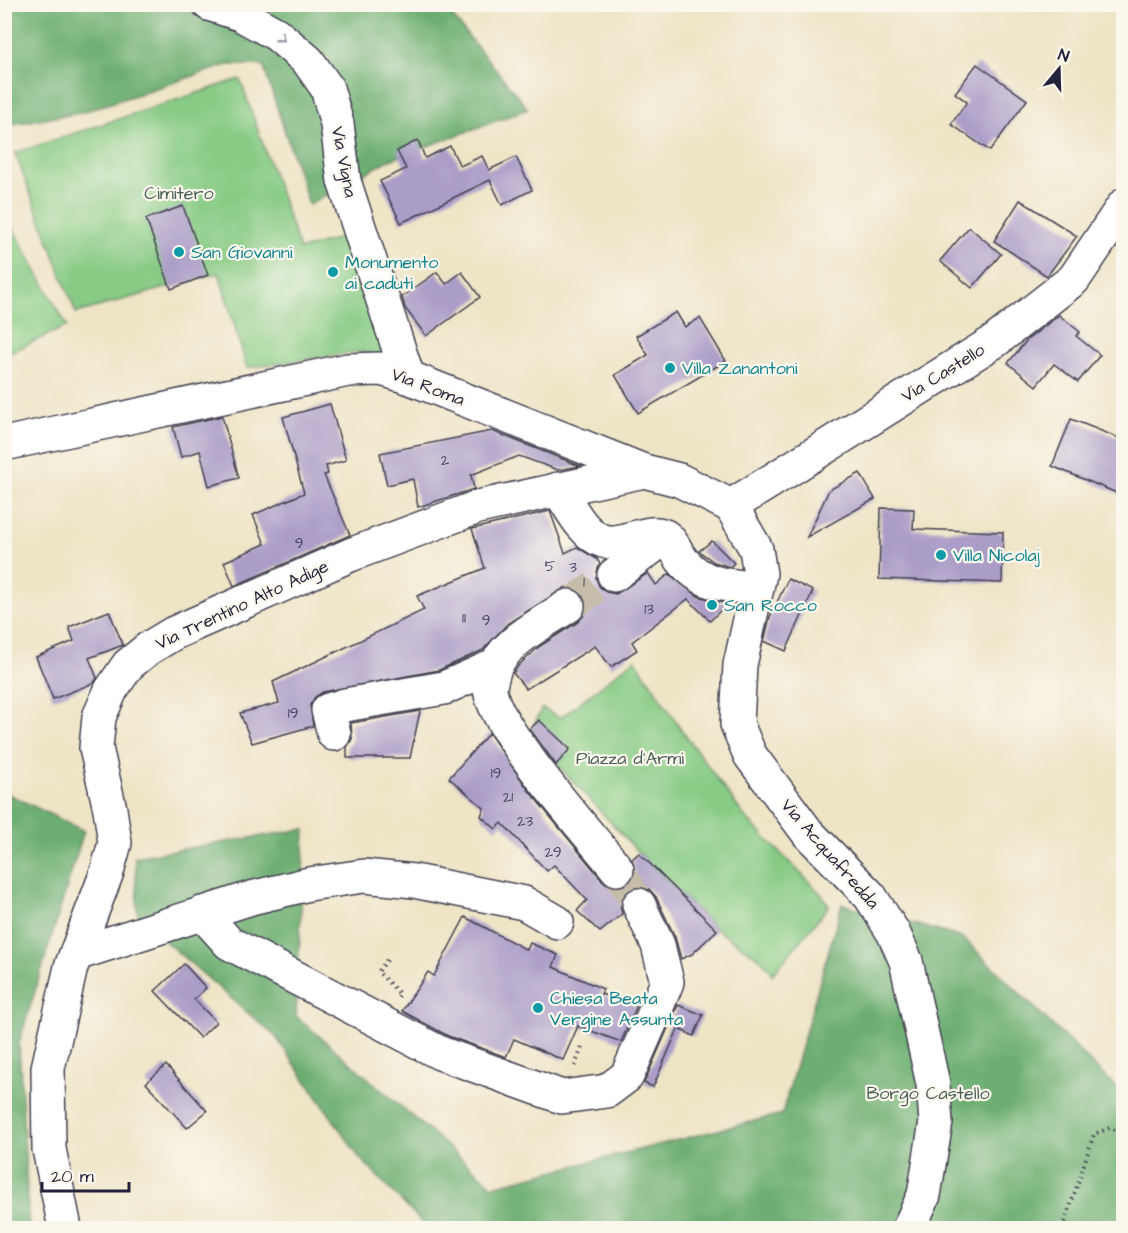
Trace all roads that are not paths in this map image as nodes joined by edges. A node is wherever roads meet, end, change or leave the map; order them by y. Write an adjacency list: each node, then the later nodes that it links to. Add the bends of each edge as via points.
1 (209, 4): 3 (street, Via Vigna, one-way to 3, via 240,14 276,34 308,61 327,88 337,124 344,181)
2 (1124, 204): 7 (street, Via Castello, via 1074,279 995,341)
3 (408, 377): 4 (street, Via Roma, via 381,369 348,370); 5 (street, Via Roma)
4 (4, 444)
5 (645, 471): 6 (street, Via Trentino Alto Adige); 7 (street, Via Roma, via 679,480)
6 (558, 489): 8 (street, via 588,531 603,541 619,542 656,533); 18 (street, Via Trentino Alto Adige, via 478,507 401,534 174,633 128,665 99,717 96,748 115,843)
7 (730, 506): 10 (street, Via Acquafredda, via 756,549 760,574)
8 (666, 537): 9 (street); 10 (street, via 697,576 722,586)
9 (614, 575)
10 (757, 588): 20 (street, Via Acquafredda, via 740,665 737,724 750,755 802,825 870,897 906,961 931,1073 936,1122 924,1195)
11 (568, 606): 12 (street, via 510,646)
12 (496, 665): 13 (street, via 444,688 328,710); 14 (street, via 490,688 498,715)
13 (334, 734)
14 (617, 869)
15 (639, 905): 16 (street, via 658,945 667,982 627,1076 607,1091 562,1097 440,1053 229,943)
16 (202, 913): 17 (street, via 309,884 364,876 414,881 524,903); 18 (street)
17 (557, 922)
18 (76, 954): 19 (street, Via Trentino Alto Adige, via 48,1068 49,1149)
19 (65, 1228)
20 (909, 1228)

